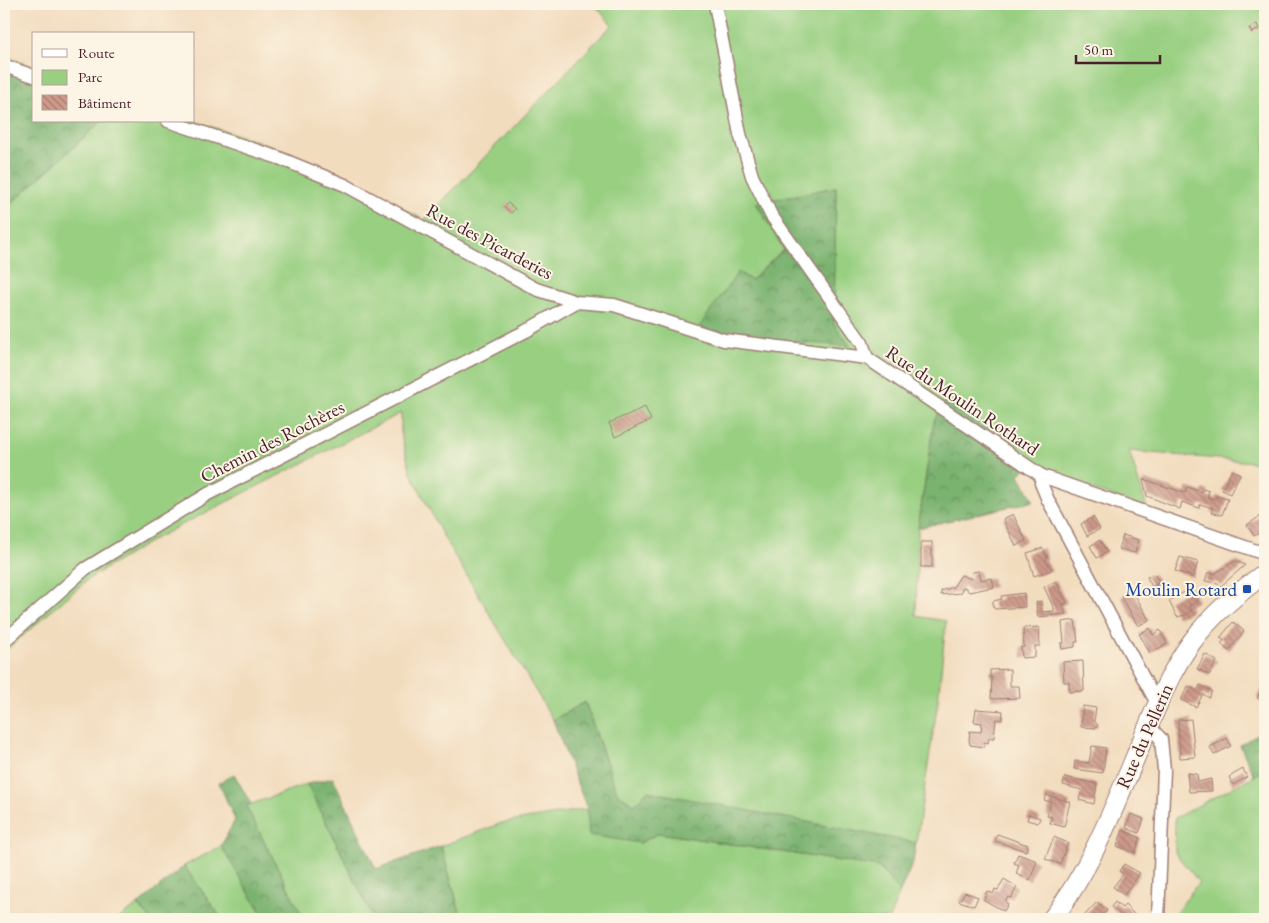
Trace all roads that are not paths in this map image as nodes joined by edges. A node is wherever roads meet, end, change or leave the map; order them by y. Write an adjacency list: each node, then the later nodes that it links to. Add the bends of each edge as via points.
1 (715, 4): 6 (street, Rue du Moulin Rothard, via 740,134 752,176 771,215 862,343)
2 (4, 66): 3 (street)
3 (32, 75)
4 (171, 122): 5 (street, Rue des Picarderies, via 279,158 345,185 536,289)
5 (576, 302): 6 (street, Rue des Picarderies, via 614,305 724,340); 10 (street, Chemin des Rochères, via 526,331 208,494 85,569)
6 (867, 358): 7 (street, Rue du Moulin Rothard)
7 (1042, 476): 8 (street, Rue du Moulin Rothard); 11 (street, via 1041,483 1048,500 1153,696)
8 (1265, 554)
9 (1265, 573): 11 (main road, Rue du Pellerin, via 1216,614 1192,643)
10 (4, 640)
11 (1159, 699): 12 (main road, Rue du Pellerin)
12 (1148, 725): 13 (main road, Rue du Pellerin, via 1087,864); 14 (street, via 1161,739 1164,770)
13 (1052, 919)
14 (1158, 919)

